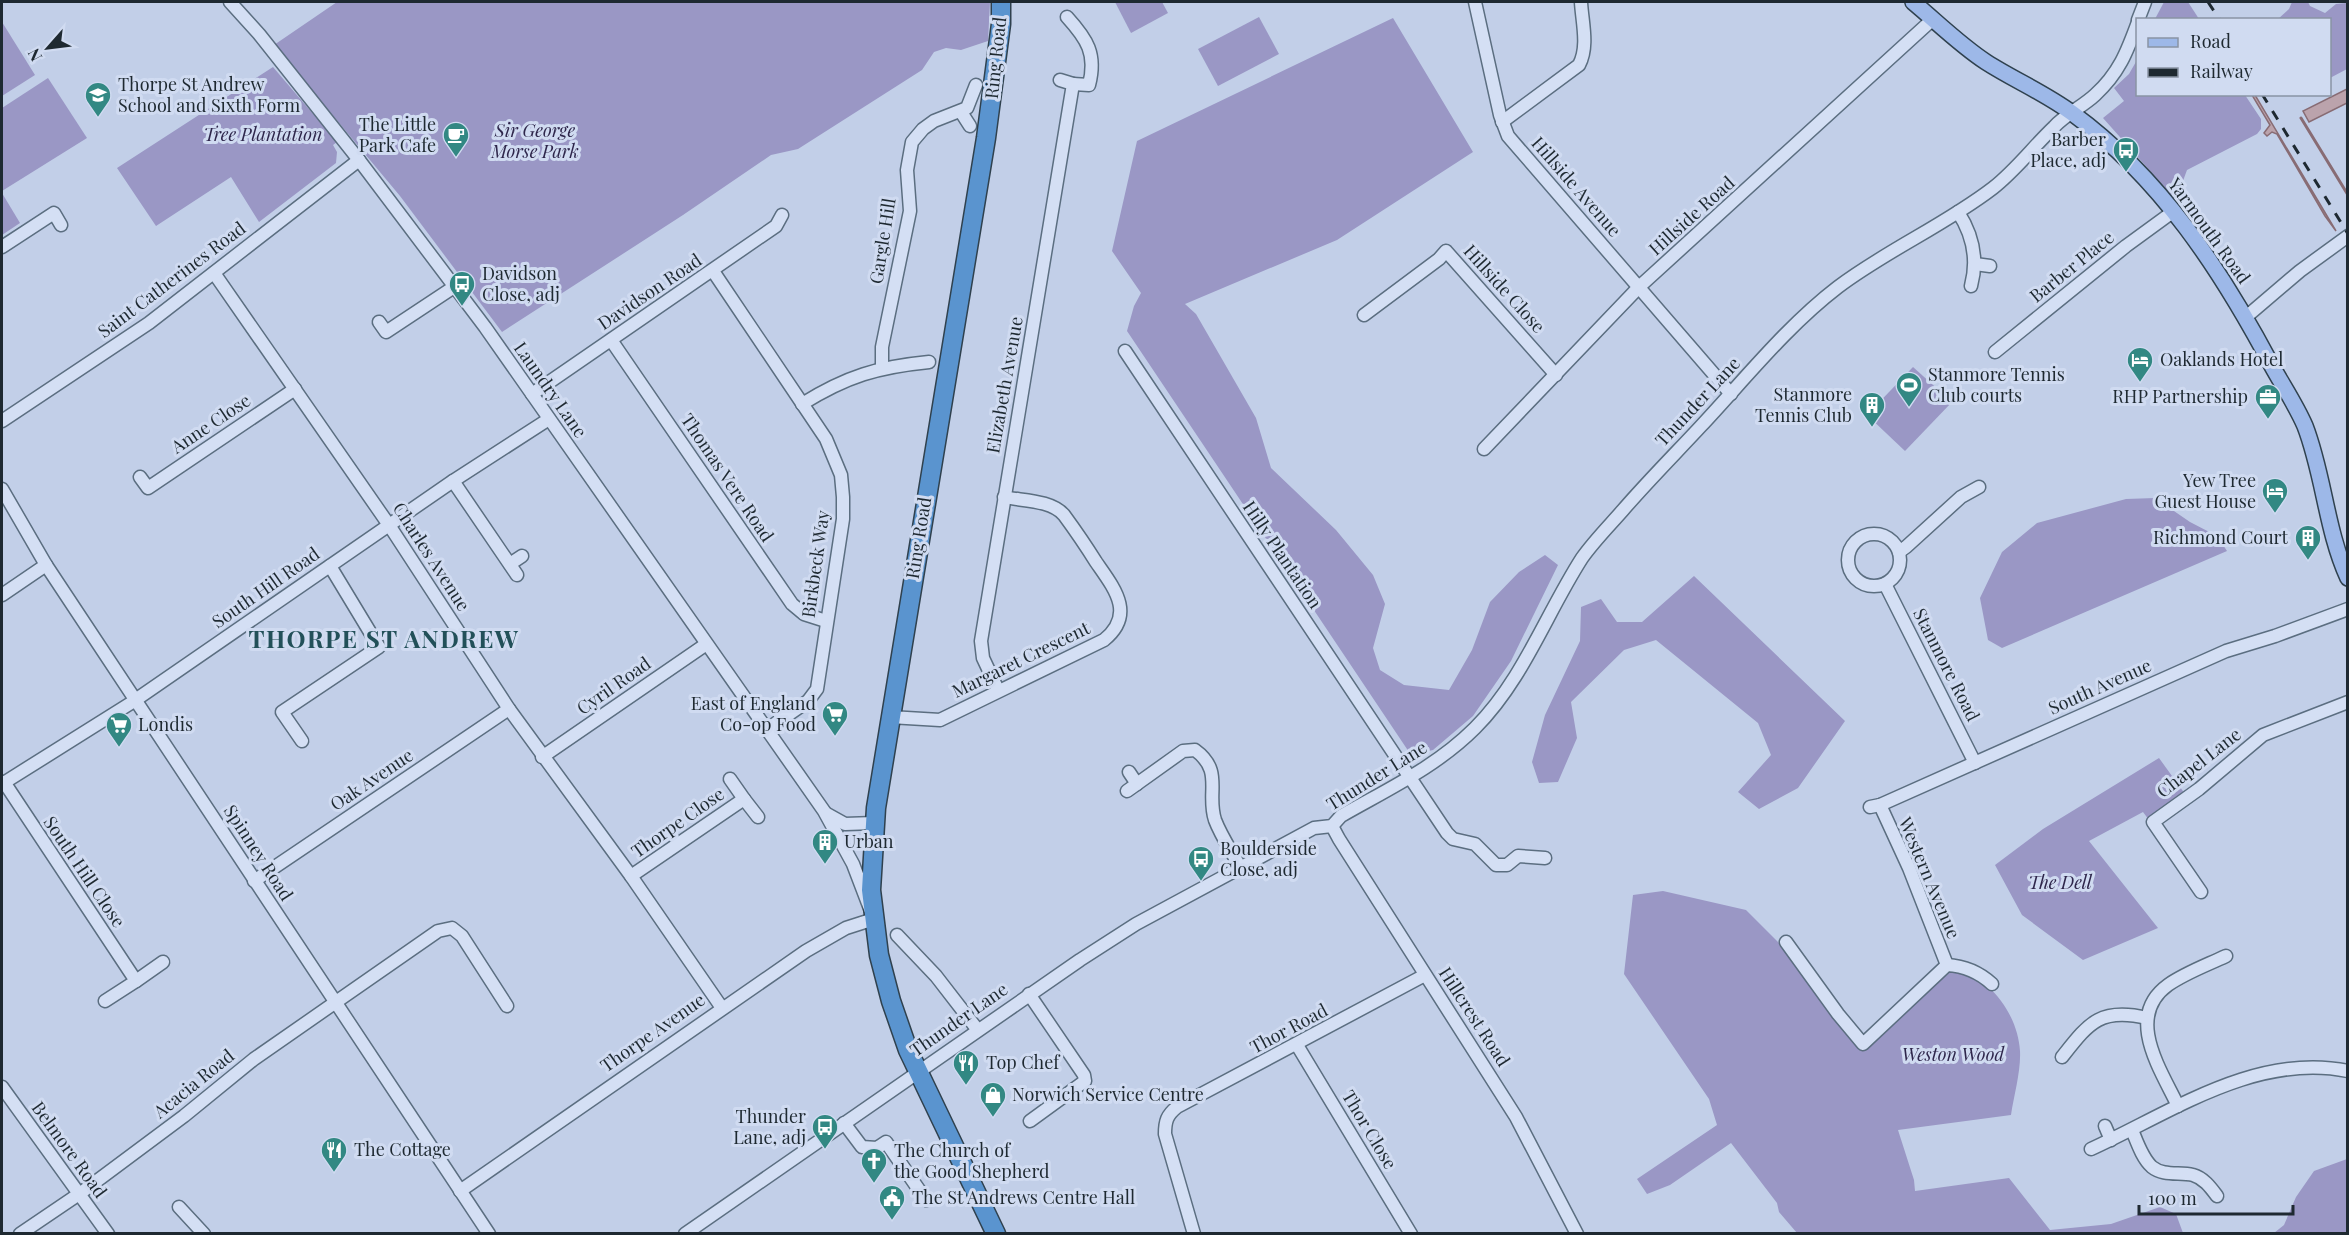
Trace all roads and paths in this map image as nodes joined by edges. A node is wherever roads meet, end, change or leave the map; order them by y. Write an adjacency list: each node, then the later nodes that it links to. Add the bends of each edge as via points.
1 (230, 2): 18 (street, Laundry Lane)
2 (1001, 2): 72 (highway, Ring Road, via 986,138)
3 (1476, 2): 16 (street, Hillside Avenue)
4 (1581, 2): 16 (street, via 1585,45 1579,64)
5 (1913, 2): 9 (main road, Yarmouth Road)
6 (2145, 2): 8 (street, Thunder Lane)
7 (1066, 17): 12 (street, via 1090,47 1094,68 1089,85)
8 (2139, 18)
9 (1933, 19): 15 (main road, Yarmouth Road, via 1985,62); 31 (street, Hillside Road)
10 (2136, 26): 15 (street, Thunder Lane, via 2122,65 2096,95)
11 (1060, 80): 12 (street)
12 (1073, 84): 53 (street, Elizabeth Avenue)
13 (976, 85): 14 (street, via 967,108)
14 (961, 112): 17 (street); 39 (street, Gargle Hill, via 934,121 912,142 907,170 910,211 882,347)
15 (2071, 112): 19 (main road, Yarmouth Road, via 2122,154); 20 (street, Thunder Lane, via 2013,171)
16 (1502, 122): 31 (street, Hillside Avenue, via 1511,141)
17 (970, 126)
18 (359, 160): 28 (street, Saint Catherines Road); 30 (street, Laundry Lane)
19 (2174, 211): 33 (main road, Yarmouth Road); 37 (street, Barber Place)
20 (1958, 212): 25 (street, via 1972,242); 43 (street, Thunder Lane, via 1839,286 1799,321)
21 (56, 214): 24 (street)
22 (782, 215): 27 (street, Davidson Road, via 776,226)
23 (2348, 236): 33 (street)
24 (2, 247)
25 (1975, 264): 26 (street); 29 (street)
26 (1990, 266)
27 (713, 271): 35 (street, Davidson Road); 44 (street, Birkbeck Way)
28 (214, 273): 41 (street, Charles Avenue); 46 (street, Saint Catherines Road)
29 (1971, 286)
30 (454, 287): 34 (street); 42 (street, Laundry Lane)
31 (1639, 287): 40 (street, Hillside Road); 43 (street, Hillside Avenue)
32 (1364, 315): 40 (street, Hillside Close, via 1446,251)
33 (2246, 316): 62 (main road, Yarmouth Road, via 2304,425)
34 (386, 332)
35 (611, 340): 42 (street, Davidson Road); 66 (street, Thomas Vere Road, via 792,604 804,614)
36 (1125, 351): 78 (street, Hilly Plantation)
37 (1995, 352)
38 (929, 362): 39 (street)
39 (882, 368): 44 (street, via 837,384)
40 (1556, 375): 47 (street, Hillside Road)
41 (295, 389): 52 (street, Anne Close); 55 (street, Charles Avenue)
42 (532, 394): 45 (street, Laundry Lane)
43 (1731, 394): 78 (street, Thunder Lane, via 1589,548 1521,667 1489,713 1442,757)
44 (802, 404): 66 (street, Birkbeck Way, via 826,439 841,475 843,519)
45 (549, 418): 49 (street, South Hill Road); 67 (street, Laundry Lane)
46 (2, 421)
47 (1484, 449)
48 (140, 477): 52 (street)
49 (453, 481): 55 (street, South Hill Road); 58 (street)
50 (1979, 487): 56 (street, via 1962,490)
51 (2, 489): 59 (street, Spinney Road)
52 (148, 489): 54 (street)
53 (1004, 497): 68 (street, Elizabeth Avenue, via 981,650); 68 (street, Margaret Crescent, via 1058,508 1111,584 1119,600 1120,614 1117,626 1104,640)
54 (156, 500)
55 (389, 525): 60 (street, South Hill Road); 71 (street, Charles Avenue)
56 (1899, 552): 63 (street, via 1898,570); 63 (street, via 1893,542 1875,534 1857,540 1850,548 1851,574 1867,586)
57 (522, 556): 58 (street)
58 (510, 564): 61 (street)
59 (46, 565): 64 (street); 69 (street, Spinney Road)
60 (330, 566): 69 (street, South Hill Road); 74 (street, via 379,647 282,712)
61 (517, 575)
62 (2348, 578)
63 (1885, 584): 76 (street, Stanmore Road)
64 (2, 595)
65 (2348, 609): 76 (street, South Avenue, via 2226,651)
66 (826, 621): 73 (street, Birkbeck Way, via 814,695)
67 (705, 645): 73 (street, Laundry Lane); 75 (street, Cyril Road)
68 (998, 690): 72 (street, Margaret Crescent, via 940,720)
69 (135, 700): 80 (street, South Hill Road); 90 (street, Spinney Road)
70 (2348, 702): 91 (street, Chapel Lane, via 2263,735 2153,822)
71 (509, 709): 75 (street, Charles Avenue); 90 (street, Oak Avenue)
72 (890, 717): 85 (highway, Ring Road)
73 (766, 730): 83 (street, Laundry Lane)
74 (302, 741)
75 (542, 757): 89 (street, Charles Avenue)
76 (1975, 763): 82 (street, South Avenue)
77 (1129, 772): 88 (street, via 1132,788 1184,751 1195,750 1202,755 1212,772 1215,819)
78 (1410, 778): 86 (street, Thunder Lane, via 1341,816); 87 (street, Hilly Plantation, via 1453,839 1475,844 1496,865 1507,865 1518,856)
79 (730, 779): 81 (street, Thorpe Close)
80 (3, 783): 99 (street, South Hill Close)
81 (744, 799): 84 (street, Thorpe Close); 89 (street, Thorpe Close)
82 (1875, 806): 97 (street, Western Avenue, via 1909,868)
83 (824, 812): 85 (street, via 845,824); 92 (street, Laundry Lane, via 853,864)
84 (758, 817)
85 (874, 823): 92 (highway, Ring Road)
86 (1332, 826): 88 (street, Thunder Lane, via 1314,828); 98 (street, Hillcrest Road)
87 (1539, 861)
88 (1240, 867): 101 (street, Thunder Lane, via 1136,924)
89 (631, 876): 105 (street, Charles Avenue)
90 (254, 881): 103 (street, Spinney Road)
91 (2201, 892)
92 (874, 919): 105 (street, Thorpe Avenue, via 826,939); 110 (highway, Ring Road, via 891,1001)
93 (897, 935): 107 (street, via 936,976)
94 (1786, 942): 97 (street, Western Avenue, via 1863,1044)
95 (2226, 956): 106 (street, via 2166,987)
96 (163, 962): 99 (street)
97 (1947, 965): 100 (street, Western Avenue, via 1962,966)
98 (1425, 975): 108 (street, Thor Road); 133 (street, Hillcrest Road, via 1516,1117)
99 (136, 981): 102 (street)
100 (1992, 984)
101 (1029, 994): 107 (street, Thunder Lane); 114 (street, via 1085,1082)
102 (105, 1001)
103 (334, 1002): 104 (street, Acacia Road, via 447,927 462,936); 120 (street, Spinney Road); 121 (street, Acacia Road)
104 (507, 1006)
105 (722, 1008): 120 (street, Thorpe Avenue)
106 (2147, 1018): 109 (street, via 2130,1014 2099,1018 2088,1025); 113 (street, via 2151,1051)
107 (977, 1029): 110 (street, Thunder Lane)
108 (1297, 1045): 131 (street, Thor Road, via 1169,1114 1165,1134); 132 (street, Thor Close)
109 (2062, 1057)
110 (918, 1071): 115 (street, Thunder Lane); 130 (highway, Ring Road)
111 (2348, 1071): 113 (street, via 2305,1069 2262,1074)
112 (2, 1087): 121 (street, Belmore Road)
113 (2178, 1106): 117 (street)
114 (1030, 1122)
115 (844, 1123): 123 (street, via 862,1147 877,1148 886,1142); 129 (street, Thunder Lane)
116 (2105, 1126): 118 (street)
117 (2132, 1130): 118 (street); 122 (street, via 2150,1166 2158,1171 2194,1175)
118 (2111, 1140): 119 (street)
119 (2091, 1149)
120 (460, 1191): 128 (street, Spinney Road)
121 (78, 1195): 125 (street, Acacia Road); 126 (street, Belmore Road)
122 (2217, 1196)
123 (926, 1200)
124 (179, 1207): 127 (street)
125 (20, 1233)
126 (108, 1233)
127 (204, 1233)
128 (489, 1233)
129 (685, 1233)
130 (996, 1233)
131 (1194, 1233)
132 (1411, 1233)
133 (1577, 1233)

